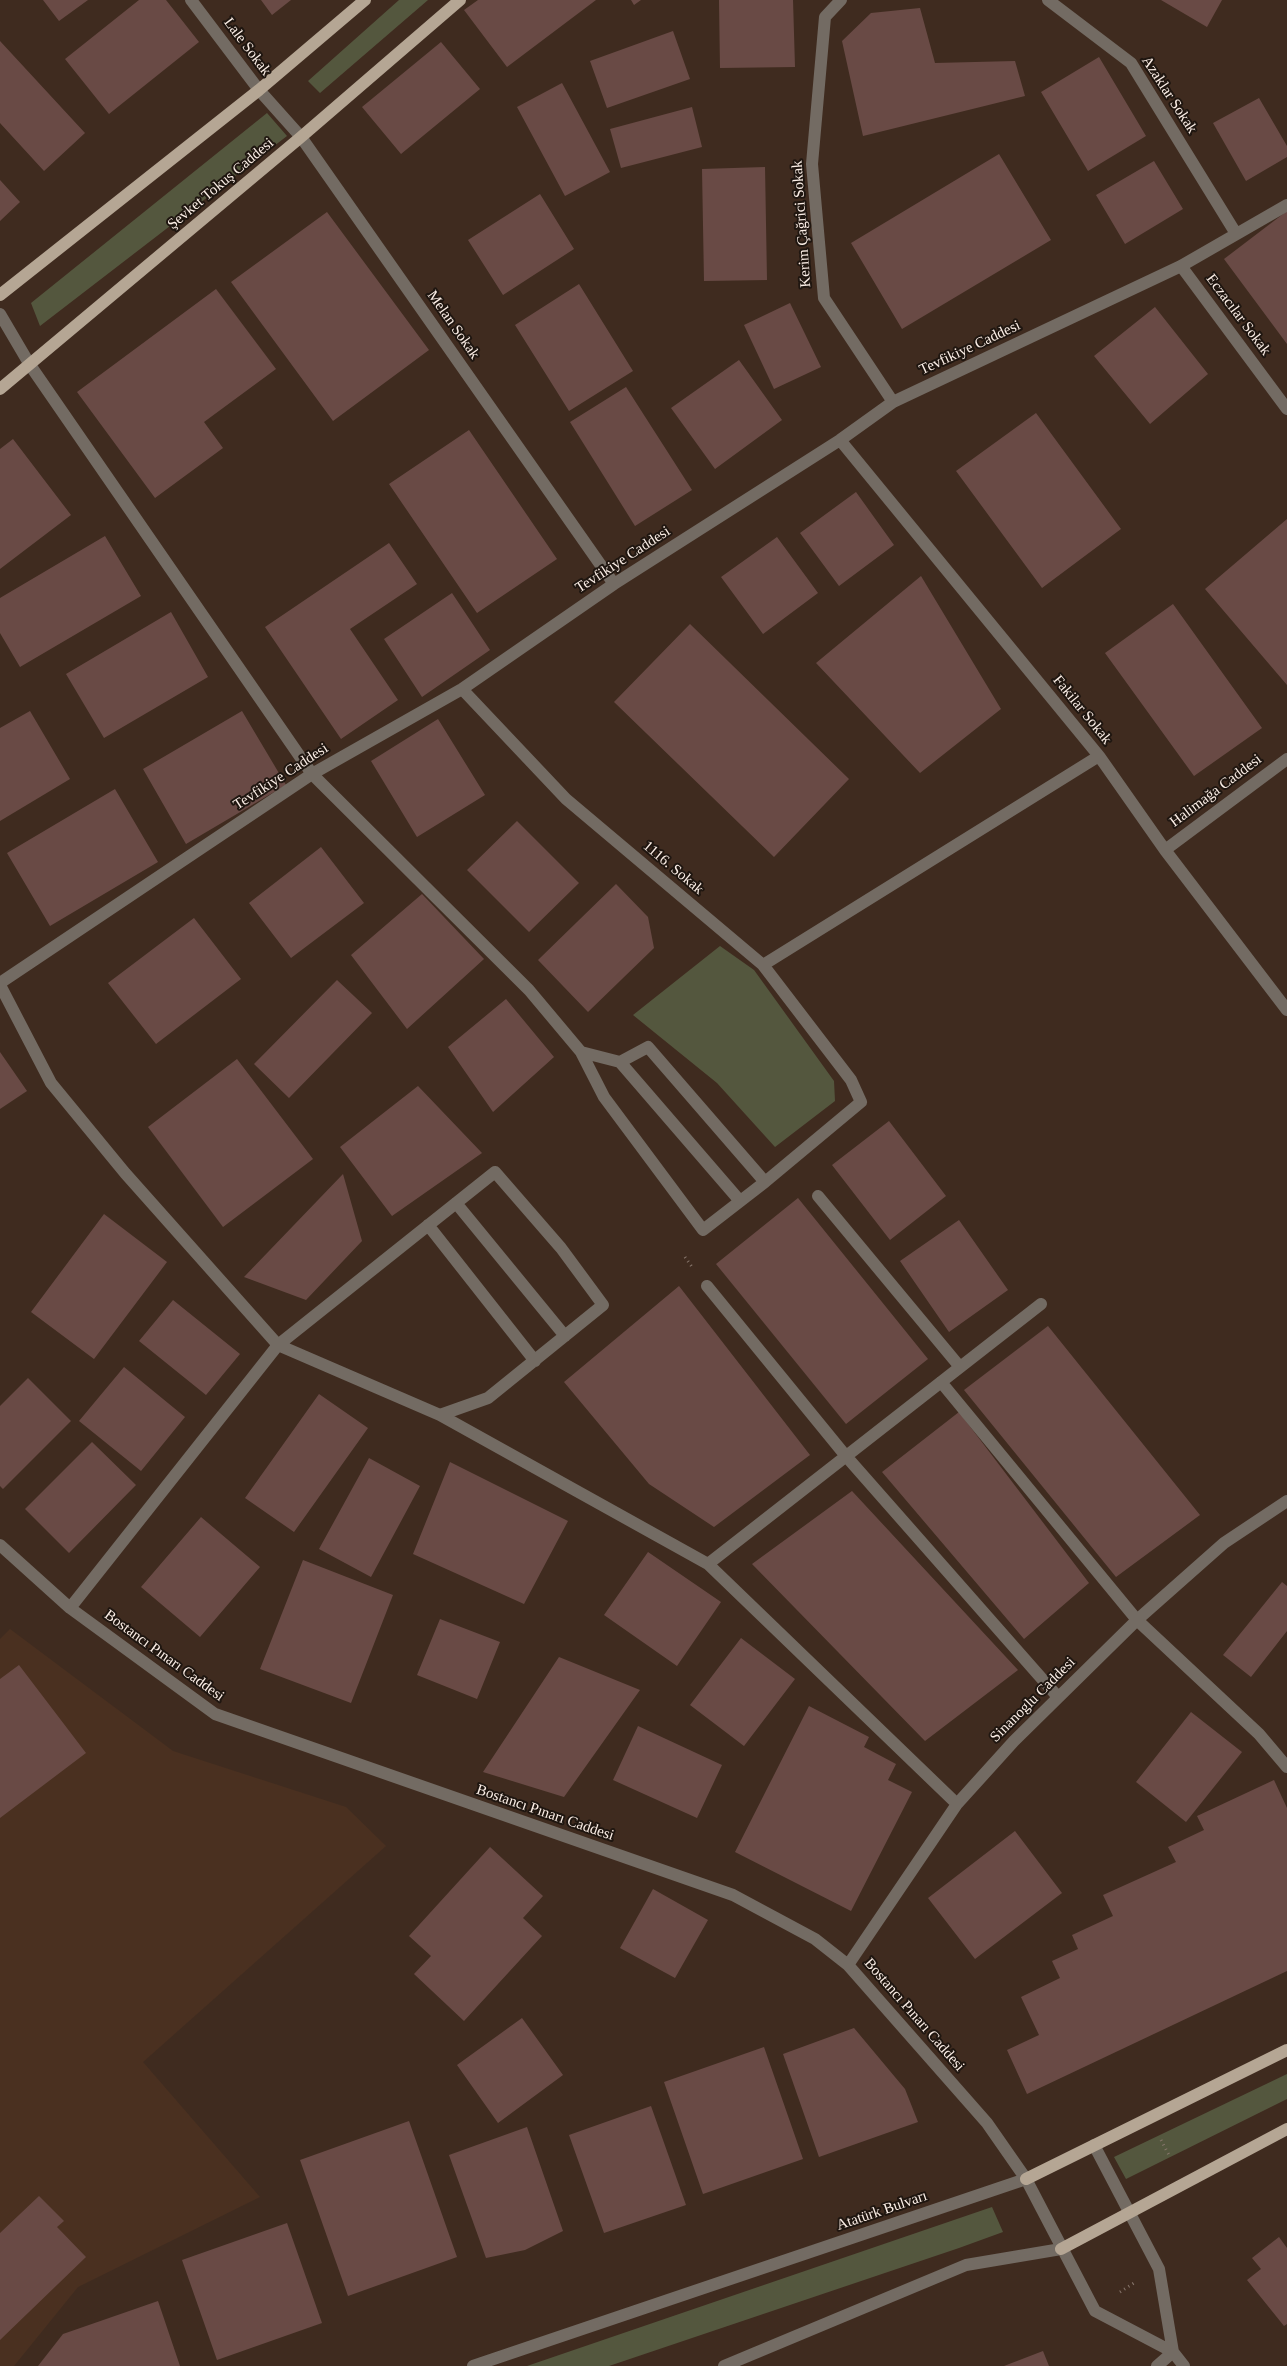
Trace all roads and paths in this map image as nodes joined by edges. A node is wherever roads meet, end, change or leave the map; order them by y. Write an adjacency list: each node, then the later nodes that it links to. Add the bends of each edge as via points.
1 (191, 0): 6 (street, Lale Sokak)
2 (365, 0): 6 (main road)
3 (460, 0): 7 (main road, Şevket Tokuş Caddesi)
4 (841, 0): 15 (street, Kerim Çağrici Sokak, via 824,17 812,164 824,298)
5 (1048, 0): 9 (street, Azaklar Sokak, via 1131,63)
6 (259, 90): 7 (street, Melan Sokak); 11 (main road)
7 (301, 137): 13 (main road, Şevket Tokuş Caddesi); 18 (street, Melan Sokak)
8 (1287, 205): 9 (street, Tevfikiye Caddesi)
9 (1236, 232): 10 (street, Tevfikiye Caddesi)
10 (1181, 266): 15 (street, Tevfikiye Caddesi); 16 (street, Eczacılar Sokak)
11 (0, 295)
12 (0, 314): 13 (street)
13 (30, 365): 14 (main road, Şevket Tokuş Caddesi); 22 (street)
14 (0, 389)
15 (893, 402): 17 (street, Tevfikiye Caddesi)
16 (1287, 409)
17 (840, 440): 18 (street, Tevfikiye Caddesi); 20 (street, Fakilar Sokak)
18 (614, 584): 19 (street, Tevfikiye Caddesi)
19 (462, 689): 22 (street, Tevfikiye Caddesi); 24 (street, 1116. Sokak, via 566,799)
20 (1099, 756): 23 (street, Fakilar Sokak); 24 (street)
21 (1287, 759): 23 (street, Halimağa Caddesi)
22 (312, 774): 25 (street, Tevfikiye Caddesi); 27 (street, via 529,990)
23 (1165, 850): 26 (street, Fakilar Sokak)
24 (763, 965): 29 (street, 1116. Sokak, via 851,1080 861,1102)
25 (0, 984): 37 (street, via 51,1083)
26 (1287, 1010)
27 (581, 1052): 28 (street); 31 (street, via 604,1098 703,1230)
28 (620, 1062): 29 (street, via 648,1047); 31 (street)
29 (765, 1182): 31 (street)
30 (818, 1196): 39 (street)
31 (740, 1201)
32 (456, 1203): 33 (street); 36 (street); 36 (street, via 495,1172 561,1248 603,1305)
33 (428, 1225): 37 (street); 38 (street)
34 (707, 1286): 42 (street)
35 (1041, 1304): 39 (street)
36 (564, 1336): 38 (street)
37 (278, 1345): 41 (street); 46 (street)
38 (534, 1361): 41 (street, via 488,1398)
39 (960, 1367): 40 (street)
40 (941, 1382): 42 (street); 47 (street)
41 (440, 1415): 45 (street)
42 (845, 1456): 45 (street); 48 (street)
43 (1287, 1501): 47 (street, Sinanoglu Caddesi, via 1224,1543)
44 (0, 1545): 46 (street, Bostancı Pınarı Caddesi)
45 (708, 1564): 50 (street)
46 (70, 1608): 51 (street, Bostancı Pınarı Caddesi, via 215,1714 733,1895 814,1940)
47 (1137, 1620): 48 (street, Sinanoglu Caddesi); 49 (street, via 1258,1734)
48 (1058, 1697): 50 (street, Sinanoglu Caddesi)
49 (1287, 1768)
50 (957, 1804): 51 (street, Sinanoglu Caddesi)
51 (848, 1965): 57 (street, Bostancı Pınarı Caddesi, via 987,2123)
52 (1287, 2050): 55 (main road, Atatürk Bulvarı)
53 (1287, 2129): 58 (main road)
54 (1159, 2135): 56 (path)
55 (1094, 2144): 57 (main road, Atatürk Bulvarı); 58 (street)
56 (1170, 2157)
57 (1026, 2179): 59 (street, Bostancı Pınarı Caddesi); 63 (street, Atatürk Bulvarı)
58 (1128, 2213): 59 (main road); 62 (street, via 1159,2269)
59 (1061, 2249): 62 (street, Bostancı Pınarı Caddesi, via 1095,2311); 64 (street, via 966,2265)
60 (1134, 2283): 61 (path)
61 (1120, 2292)
62 (1173, 2352): 65 (street); 66 (street)
63 (473, 2366)
64 (724, 2366)
65 (1157, 2366)
66 (1184, 2366)

